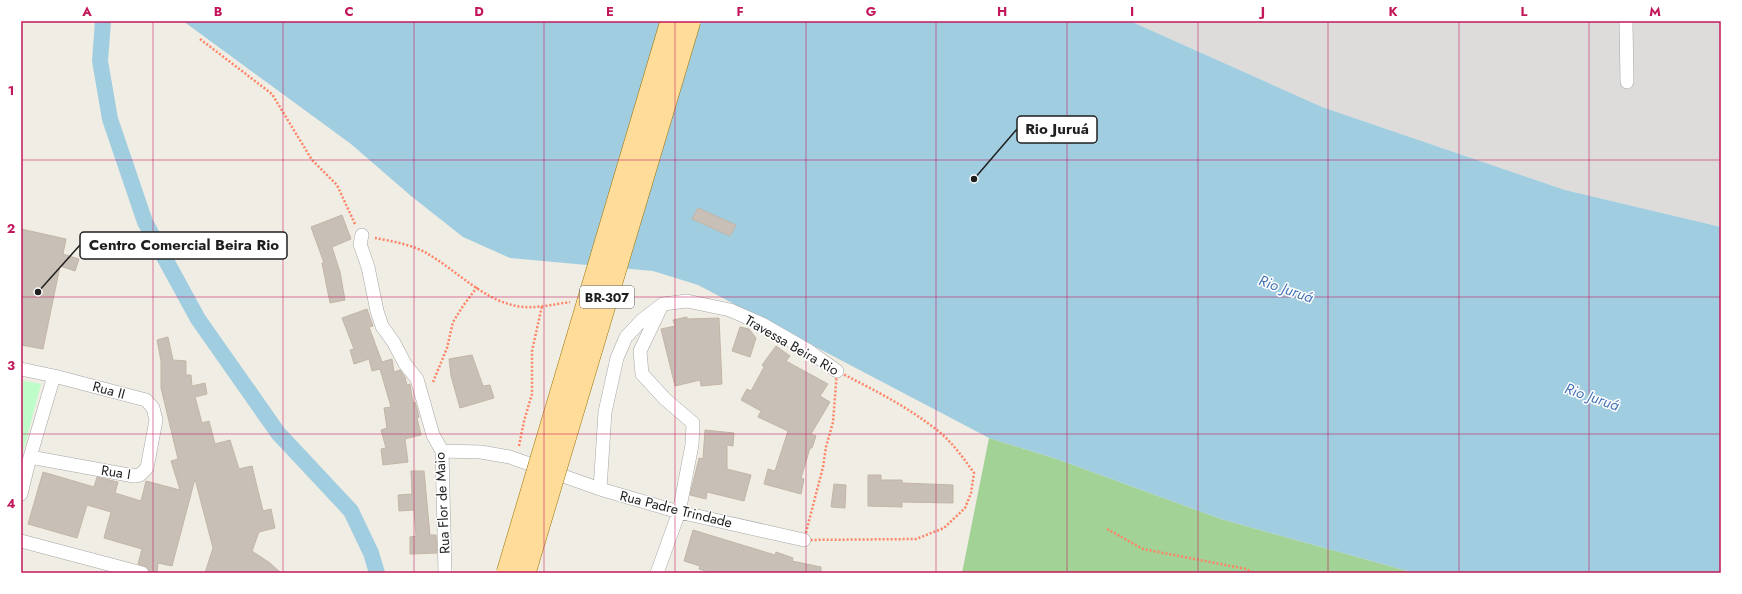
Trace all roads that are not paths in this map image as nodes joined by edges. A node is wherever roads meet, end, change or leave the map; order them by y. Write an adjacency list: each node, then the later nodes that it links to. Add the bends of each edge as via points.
1 (671, 21): 20 (main road, BR-307, bridge)
2 (690, 21): 21 (main road, BR-307, bridge)
3 (1626, 21): 4 (street)
4 (1627, 82)
5 (362, 235): 11 (street, Rua Flor de Maio, via 360,244 382,326 405,364 417,378 433,435)
6 (663, 304): 8 (street, Travessa Beira Rio, via 687,301 730,310 762,324 809,351); 13 (street, via 642,320 626,337 617,358 605,412); 15 (street, via 640,351 642,374 693,423 692,445)
7 (21, 369): 9 (street, Rua II)
8 (837, 371)
9 (54, 376): 10 (street, Rua II, via 146,400); 12 (street)
10 (156, 416): 12 (street, Rua I, via 147,468 140,475)
11 (442, 451): 13 (street, Rua Padre Trindade, via 481,452 516,458); 19 (street, Rua Flor de Maio)
12 (30, 457): 14 (street)
13 (600, 489): 15 (street, Rua Padre Trindade)
14 (21, 494)
15 (679, 512): 16 (street, Rua Padre Trindade); 22 (street)
16 (804, 540)
17 (21, 541): 18 (street)
18 (142, 573)
19 (445, 573)
20 (507, 573)
21 (525, 573)
22 (657, 573)

